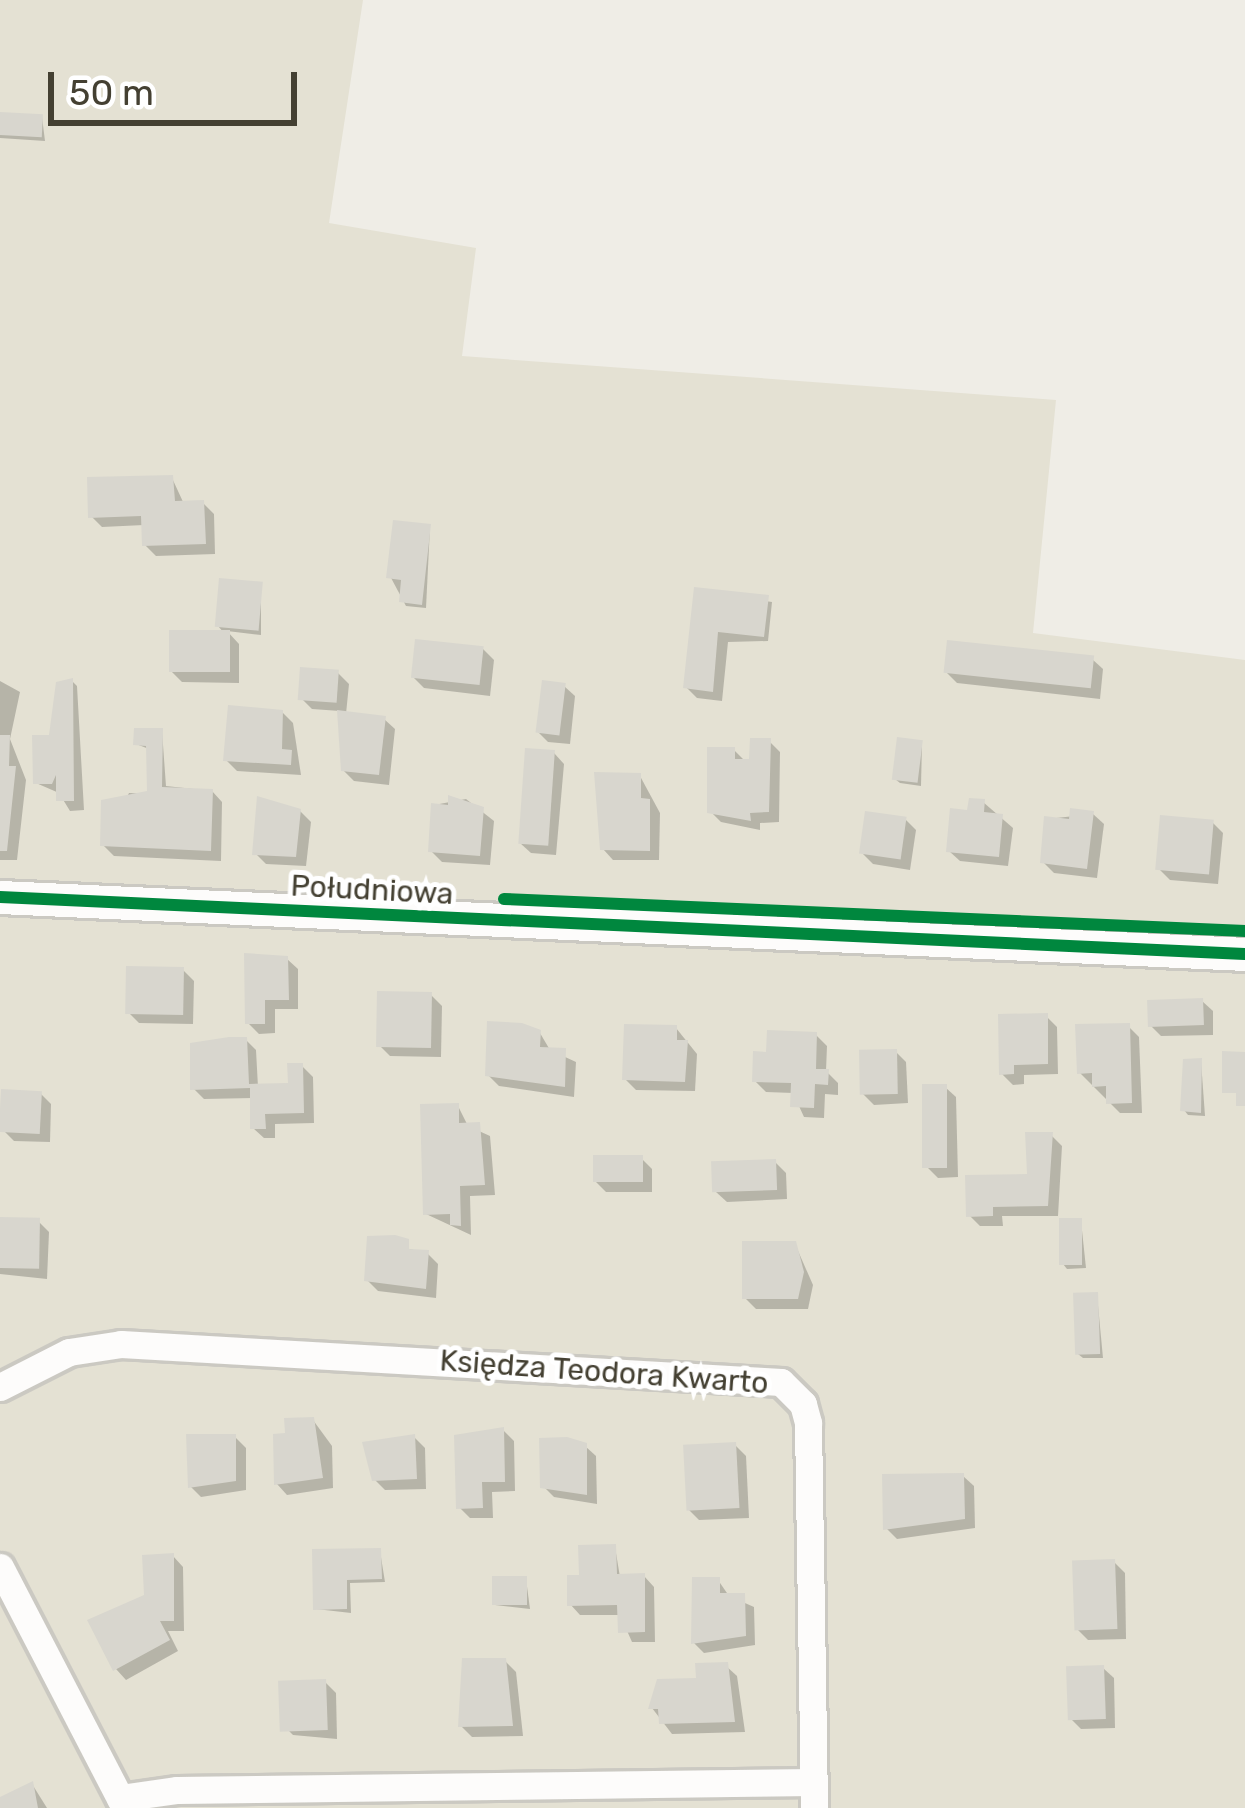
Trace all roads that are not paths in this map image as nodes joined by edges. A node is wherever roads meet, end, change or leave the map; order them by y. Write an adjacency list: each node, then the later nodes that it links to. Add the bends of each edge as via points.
1 (0, 897): 2 (street, Południowa)
2 (1245, 954)
3 (0, 1387): 5 (street, Księdza Teodora Kwarto, via 69,1352 121,1344 781,1382 803,1404 808,1423)
4 (0, 1567): 6 (street)
5 (813, 1795): 6 (street, via 177,1790)
6 (122, 1803)

